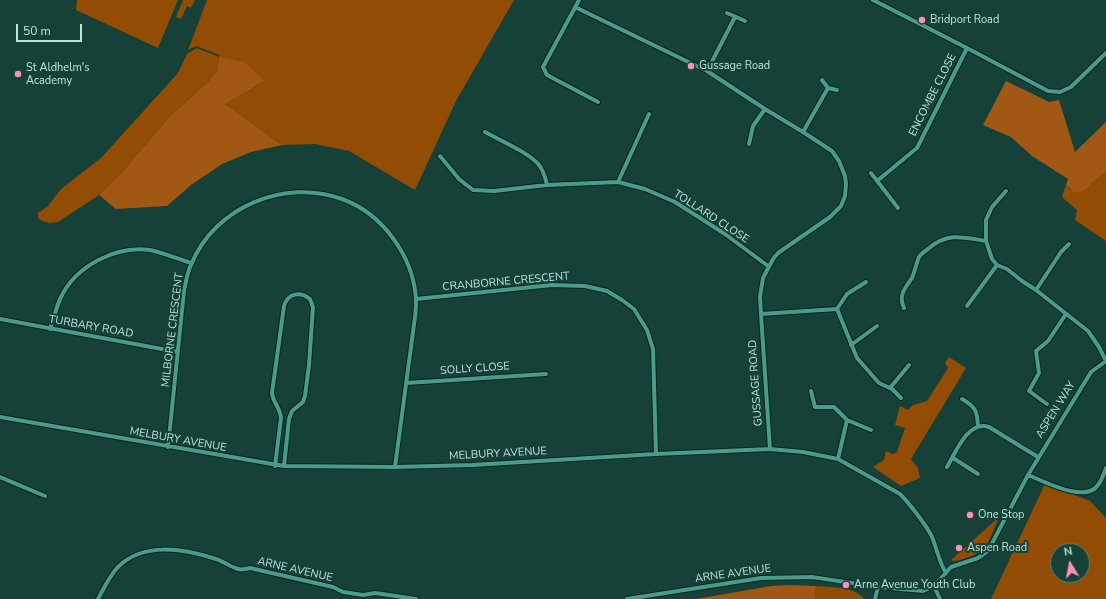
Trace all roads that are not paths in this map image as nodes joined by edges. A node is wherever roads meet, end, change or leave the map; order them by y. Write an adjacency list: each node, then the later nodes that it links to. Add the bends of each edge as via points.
1 (579, 0): 3 (street)
2 (873, 0): 7 (street)
3 (575, 7): 9 (street, GUSSAGE ROAD); 13 (street, via 543,67 547,74)
4 (727, 13): 5 (street)
5 (735, 17): 6 (street); 9 (street)
6 (745, 21)
7 (968, 48): 8 (street, via 1048,91 1060,92 1071,87); 21 (street, ENCOMBE CLOSE, via 917,148)
8 (1106, 53)
9 (707, 71): 14 (street, GUSSAGE ROAD)
10 (822, 80): 11 (street)
11 (828, 88): 12 (street); 17 (street)
12 (837, 90)
13 (598, 102)
14 (766, 109): 17 (street, GUSSAGE ROAD); 18 (street, via 753,126)
15 (649, 114): 22 (street)
16 (485, 132): 23 (street, via 526,154 538,164)
17 (803, 132): 30 (street, GUSSAGE ROAD, via 836,156 845,176 845,196 830,217 778,253)
18 (749, 144)
19 (440, 156): 23 (street, TOLLARD CLOSE, via 459,179 474,190 494,191)
20 (871, 173): 21 (street)
21 (877, 180): 25 (street)
22 (618, 182): 23 (street, TOLLARD CLOSE); 30 (street, TOLLARD CLOSE, via 645,189 675,202)
23 (547, 185)
24 (1006, 191): 26 (street, via 991,209 986,220)
25 (898, 208)
26 (986, 241): 29 (street, via 992,259); 35 (street, via 952,237 933,244 919,256 913,275 903,292 901,299)
27 (1069, 244): 32 (street)
28 (191, 263): 33 (street, MILBORNE CRESCENT, via 209,235 224,219 239,209 256,201 286,193 324,194 359,207 386,230 397,243 406,261); 41 (street, via 150,250 106,256 80,273 68,286 61,297); 43 (street, MILBORNE CRESCENT, via 184,291)
29 (997, 265): 32 (street, via 1007,269); 34 (street)
30 (768, 266): 37 (street, GUSSAGE ROAD, via 761,290)
31 (866, 282): 36 (street, via 847,294)
32 (1036, 290): 38 (street)
33 (416, 299): 47 (street, MILBORNE CRESCENT); 59 (street, CRANBORNE CRESCENT, via 585,286 607,291 622,300 634,309 647,330 653,349)
34 (967, 306)
35 (904, 308)
36 (836, 309): 37 (street); 42 (street)
37 (761, 314): 58 (street, GUSSAGE ROAD)
38 (1066, 314): 44 (street, via 1088,331); 52 (street, via 1048,341 1036,351 1039,373 1029,391)
39 (0, 320): 41 (street, TURBARY ROAD)
40 (877, 326): 42 (street)
41 (50, 329): 43 (street, TURBARY ROAD)
42 (851, 345): 48 (street, via 865,369 879,383)
43 (178, 352): 57 (street, MILBORNE CRESCENT)
44 (1106, 361): 60 (street, ASPEN WAY, via 1091,372)
45 (909, 365): 48 (street)
46 (546, 374): 47 (street, SOLLY CLOSE)
47 (406, 383): 65 (street, MILBORNE CRESCENT)
48 (890, 388): 50 (street)
49 (811, 390): 54 (street, via 815,406 834,407)
50 (901, 398)
51 (962, 399): 55 (street, via 972,405 977,413)
52 (1047, 404)
53 (0, 417): 57 (street, MELBURY AVENUE)
54 (847, 420): 56 (street); 62 (street)
55 (978, 426): 60 (street, via 989,426); 61 (street, via 970,430)
56 (871, 430)
57 (168, 447): 63 (street, MELBURY AVENUE)
58 (770, 449): 59 (street, MELBURY AVENUE); 62 (street, MELBURY AVENUE)
59 (656, 454): 65 (street, MELBURY AVENUE)
60 (1038, 457): 69 (street, ASPEN WAY)
61 (952, 458): 66 (street); 68 (street)
62 (838, 459): 72 (street, MELBURY AVENUE, via 900,494 907,501 931,536)
63 (275, 466): 64 (street, MELBURY AVENUE); 64 (street, via 281,411 272,393 284,306 289,297 301,295 310,299 314,312 309,365 303,402 292,411 290,419)
64 (284, 466): 65 (street, MELBURY AVENUE)
65 (395, 467)
66 (947, 467)
67 (1106, 468): 69 (street, via 1098,486 1084,493 1070,491)
68 (978, 474)
69 (1028, 475): 72 (street, via 988,551 978,558 952,567)
70 (0, 477): 71 (street)
71 (45, 496)
72 (946, 573): 73 (street)
73 (934, 586): 74 (street, ARNE AVENUE, via 923,591); 79 (street)
74 (878, 587): 77 (street, ARNE AVENUE, via 812,577 761,578); 78 (street)
75 (98, 599): 76 (street, ARNE AVENUE, via 109,578 125,561 146,552 169,550 204,555 238,569 250,568 333,587 343,592 362,595 375,593)
76 (416, 599)
77 (627, 599)
78 (875, 599)
79 (940, 599)

